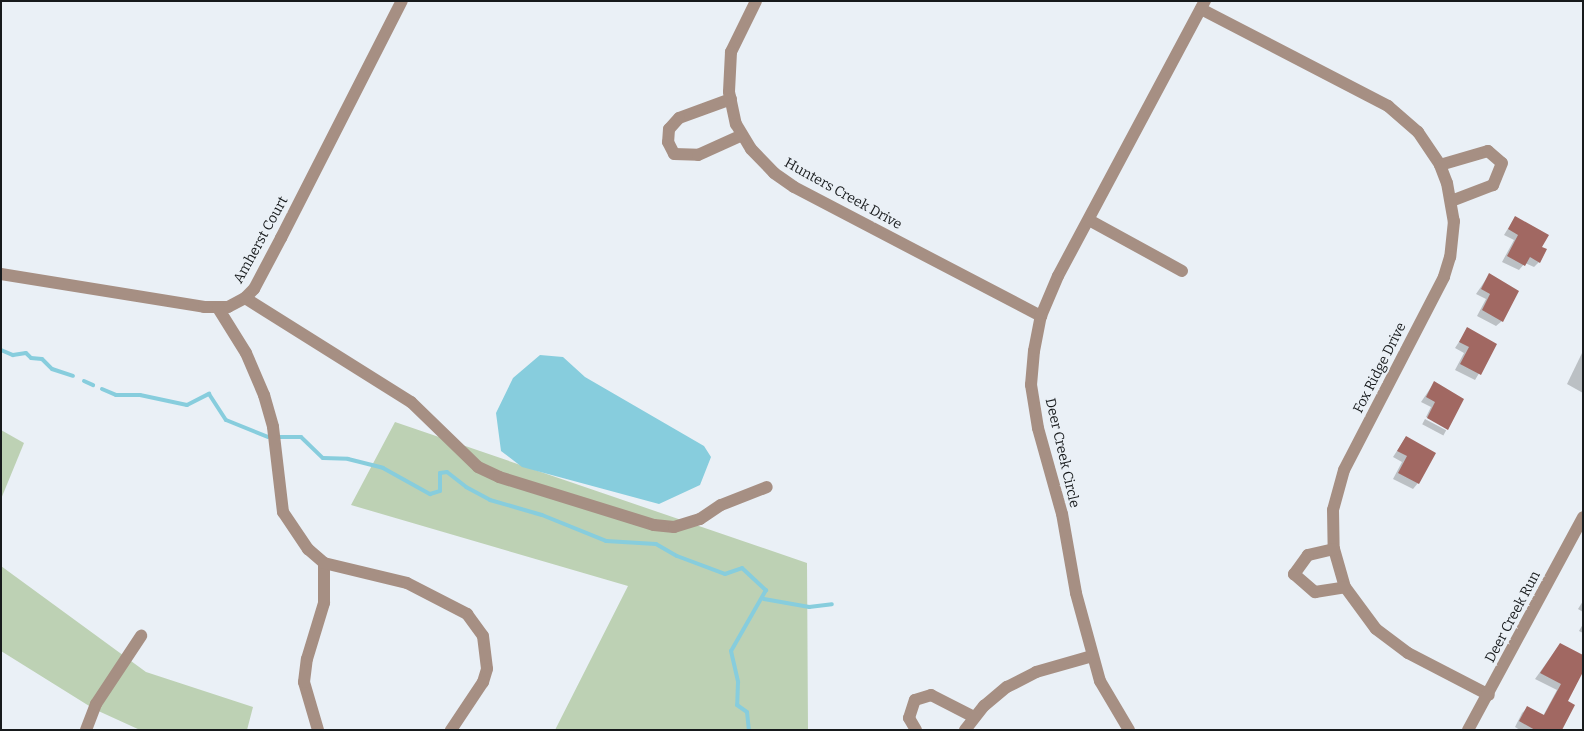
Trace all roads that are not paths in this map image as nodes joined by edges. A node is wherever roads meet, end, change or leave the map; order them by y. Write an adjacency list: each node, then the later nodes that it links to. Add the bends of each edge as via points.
1 (402, 1): 11 (street, Amherst Court, via 281,238)
2 (756, 1): 4 (street, Hunters Creek Drive, via 732,52)
3 (1203, 5): 6 (street, Fox Ridge Drive, via 1388,106 1418,132); 8 (street, Deer Creek Circle)
4 (730, 99): 5 (street, Hunters Creek Drive); 5 (street, via 679,118 669,129 668,142 674,154 698,156)
5 (742, 135): 13 (street, Hunters Creek Drive, via 774,173 794,187)
6 (1440, 165): 7 (street, Fox Ridge Drive); 7 (street, via 1488,151 1502,163 1493,185)
7 (1451, 201): 16 (street, Fox Ridge Drive, via 1453,239 1444,277 1344,470 1333,510)
8 (1088, 220): 9 (street); 13 (street, Deer Creek Circle)
9 (1182, 272)
10 (1, 274): 12 (street, Amherst Court)
11 (246, 298): 12 (street, Amherst Court); 14 (street, via 411,402 478,467 499,477 654,525 674,527 700,519 720,505)
12 (218, 308): 17 (street, via 246,353 264,395 273,427 283,512 308,549)
13 (1041, 316): 20 (street, Deer Creek Circle, via 1031,386)
14 (767, 487)
15 (1583, 517): 21 (street, Deer Creek Run)
16 (1334, 549): 18 (street, Fox Ridge Drive); 18 (street, via 1308,555 1294,574 1315,592)
17 (324, 563): 24 (street, via 324,603 307,659 304,682); 25 (street, via 407,583 467,614 483,636 487,669 483,682)
18 (1345, 587): 21 (street, Fox Ridge Drive, via 1366,618 1391,642)
19 (141, 636): 23 (street, via 96,704)
20 (1092, 656): 22 (street, via 1022,678 995,696); 28 (street, Deer Creek Circle, via 1107,696)
21 (1489, 695): 29 (street, Deer Creek Run)
22 (974, 717): 26 (street, via 931,694 915,700 908,718); 27 (street)
23 (86, 730)
24 (318, 730)
25 (451, 730)
26 (916, 730)
27 (965, 730)
28 (1129, 730)
29 (1468, 730)

